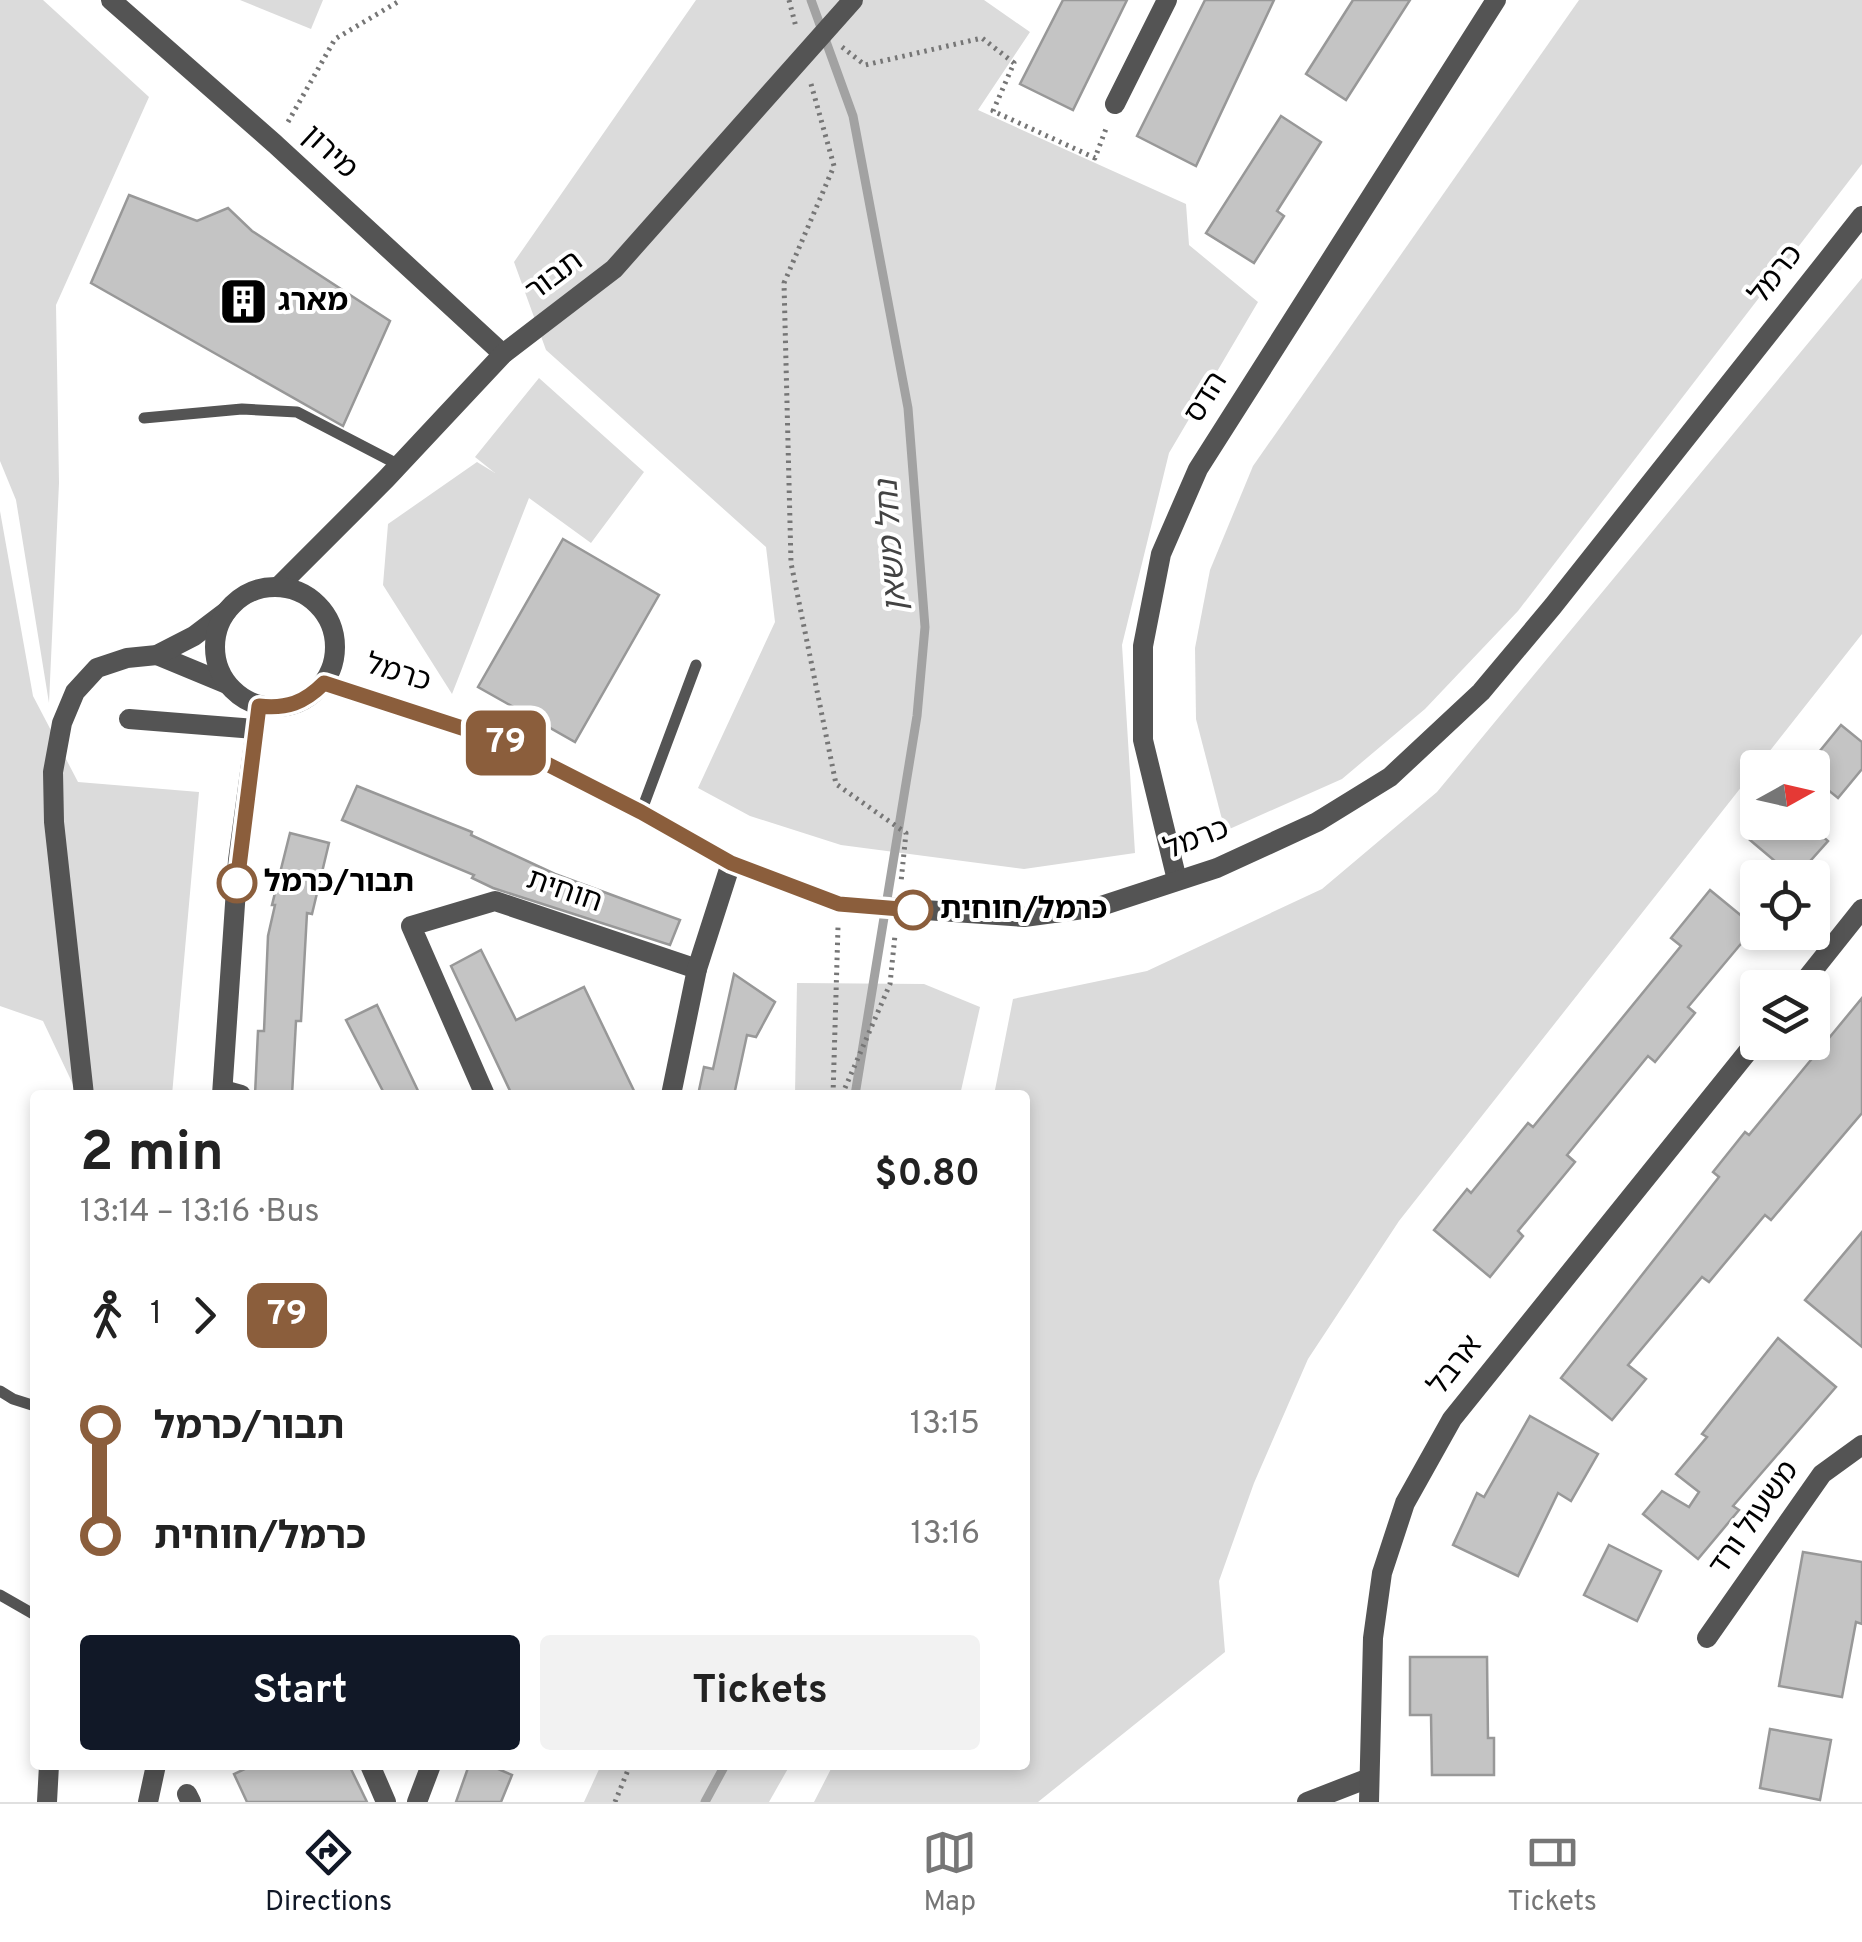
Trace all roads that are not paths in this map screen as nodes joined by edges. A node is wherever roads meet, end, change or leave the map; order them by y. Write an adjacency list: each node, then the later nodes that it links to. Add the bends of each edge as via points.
1 (110, 0): 7 (street, מירון)
2 (852, 0): 7 (street, תבור, via 614,269)
3 (1166, 0): 5 (street)
4 (1496, 0): 21 (street, הדס, via 1198,469 1161,554 1143,646 1143,740)
5 (1115, 104)
6 (1862, 216): 21 (street, כרמל, via 1480,692 1390,776 1346,804)
7 (503, 354): 9 (street, תבור)
8 (144, 418): 9 (lane, via 242,409 297,412)
9 (400, 465): 10 (street, תבור)
10 (278, 587): 11 (street, via 241,597); 14 (street, via 296,590 324,613 335,648)
11 (227, 611): 12 (street); 15 (street, via 215,647)
12 (157, 655): 15 (street); 26 (street, via 97,668 74,692 52,772)
13 (696, 665): 19 (lane)
14 (324, 683): 16 (street, via 295,704); 19 (street, כרמל, via 502,741)
15 (227, 684): 16 (street)
16 (259, 706): 18 (street)
17 (129, 719): 18 (street)
18 (255, 728): 27 (street, via 238,860)
19 (641, 812): 20 (street, כרמל)
20 (731, 863): 21 (street, כרמל, via 839,904 1024,917 1098,907); 23 (street)
21 (1178, 880)
22 (1860, 915): 24 (street)
23 (697, 969): 28 (street, חוחית, via 495,901 411,926); 29 (street)
24 (1814, 970)
25 (1741, 1060): 40 (street, ארבל, via 1452,1419 1404,1503 1382,1572 1373,1638)
26 (83, 1090)
27 (229, 1090)
28 (483, 1090)
29 (671, 1090)
30 (0, 1391): 31 (lane)
31 (30, 1404)
32 (1862, 1445): 35 (street, משעול ורד, via 1822,1474)
33 (0, 1595): 34 (lane)
34 (30, 1613)
35 (1707, 1638)
36 (50, 1770): 41 (street)
37 (155, 1770): 42 (street)
38 (372, 1770): 43 (street)
39 (429, 1770): 44 (street)
40 (1369, 1778): 45 (street); 46 (street, ארבל)
41 (47, 1802)
42 (148, 1802)
43 (386, 1802)
44 (416, 1802)
45 (1307, 1802)
46 (1370, 1802)

